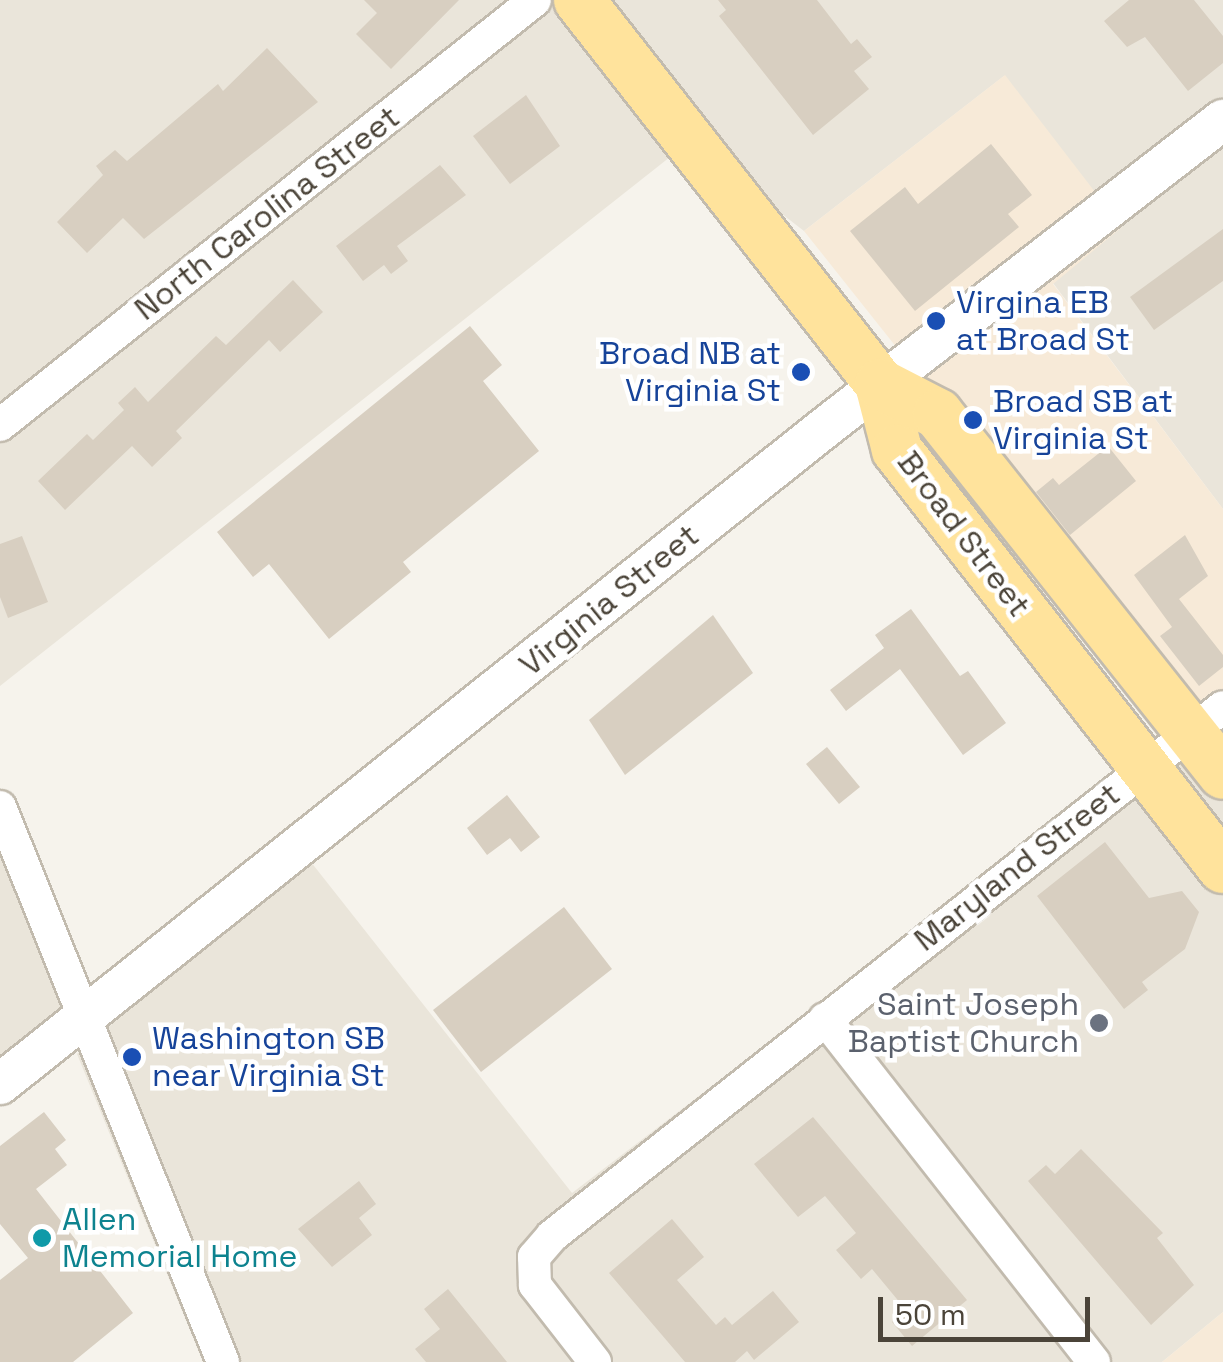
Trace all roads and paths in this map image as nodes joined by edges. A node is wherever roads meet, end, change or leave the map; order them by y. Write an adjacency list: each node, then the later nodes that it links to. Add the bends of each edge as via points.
1 (535, 0): 5 (street, North Carolina Street)
2 (579, 0): 4 (main road, Broad Street)
3 (1223, 120): 4 (street, Virginia Street)
4 (880, 384): 6 (main road, via 938,414); 7 (main road, Broad Street, via 896,450); 11 (street, Virginia Street)
5 (0, 425)
6 (1206, 719): 7 (street, Maryland Street); 8 (main road)
7 (1144, 768): 10 (main road, Broad Street); 12 (street, Maryland Street)
8 (1223, 774)
9 (0, 807): 11 (street)
10 (1223, 868)
11 (84, 1019): 13 (street, Virginia Street); 14 (street)
12 (825, 1019): 15 (street, Maryland Street, via 534,1257 535,1285); 16 (street)
13 (0, 1084)
14 (223, 1362)
15 (595, 1362)
16 (1094, 1362)

